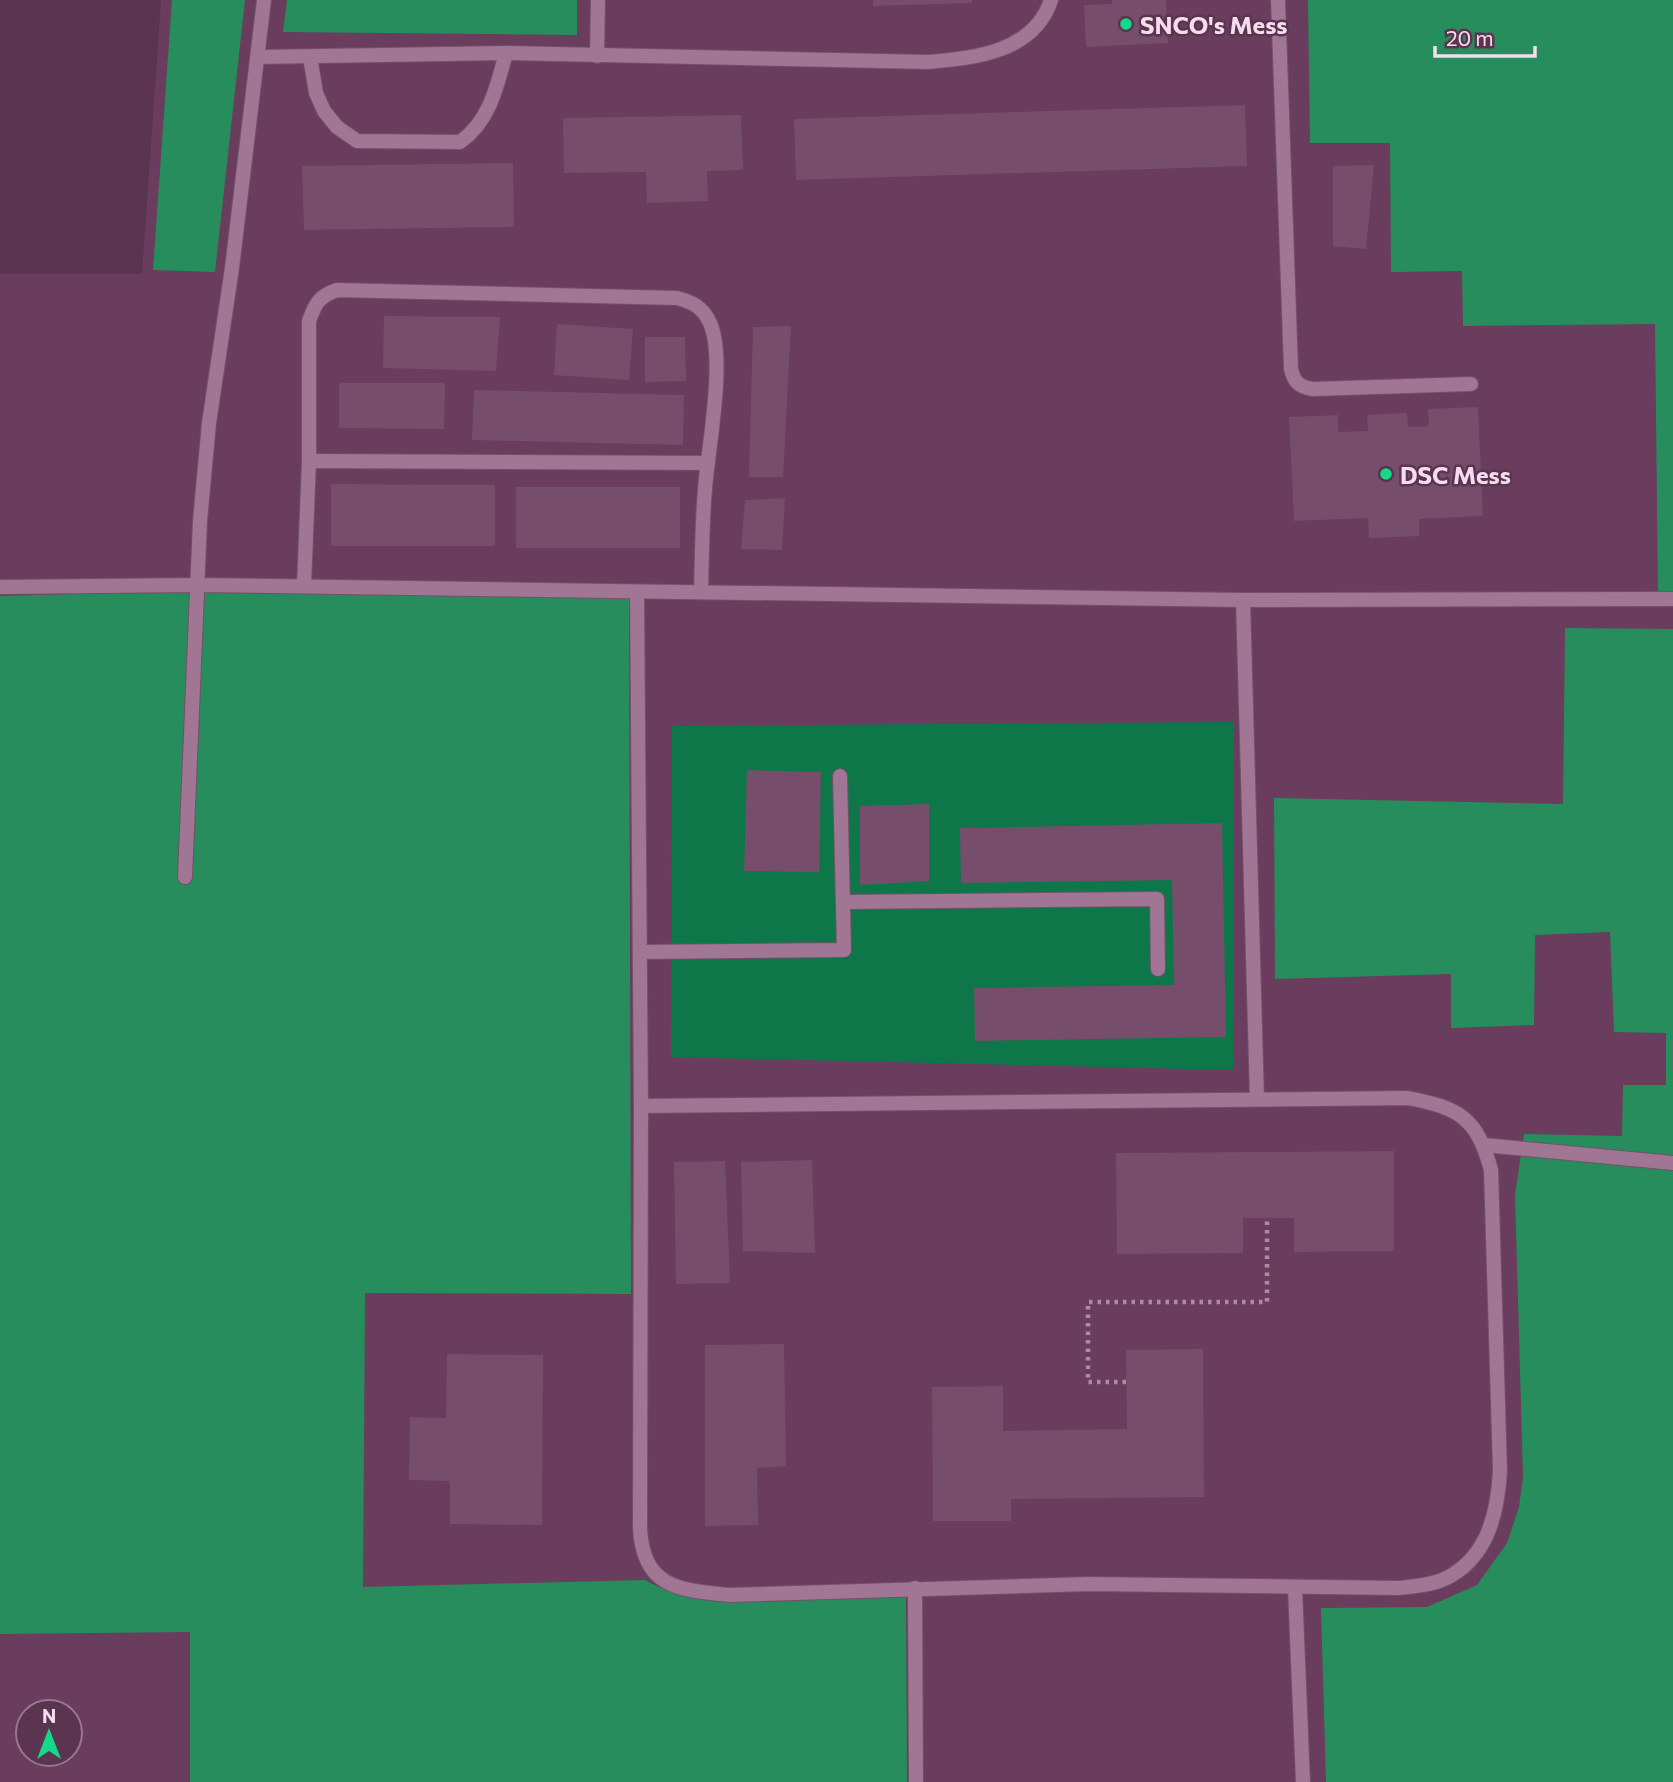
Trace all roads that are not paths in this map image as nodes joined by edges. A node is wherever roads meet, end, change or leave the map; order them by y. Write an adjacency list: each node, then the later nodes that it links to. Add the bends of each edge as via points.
1 (264, 0): 7 (lane)
2 (598, 0): 6 (lane)
3 (1051, 0): 6 (lane, via 1034,30 1013,44 960,60)
4 (1278, 0): 9 (lane, via 1294,380 1313,389)
5 (506, 53): 6 (lane); 8 (lane); 8 (lane, via 486,114 460,142 357,141 324,111)
6 (597, 56)
7 (258, 57): 8 (lane); 12 (lane, via 212,393)
8 (310, 57)
9 (1471, 384)
10 (309, 461): 11 (lane); 11 (lane, via 309,321 324,294 337,290 677,298 691,302 701,309 714,336 715,395); 13 (lane)
11 (708, 463): 16 (lane)
12 (197, 585): 13 (lane); 14 (lane); 20 (lane)
13 (304, 586): 15 (lane)
14 (0, 587)
15 (637, 592): 16 (lane); 22 (lane)
16 (701, 592): 18 (lane)
17 (1673, 599): 18 (lane)
18 (1243, 600): 24 (lane)
19 (840, 776): 21 (lane)
20 (185, 877)
21 (843, 902): 22 (lane, via 844,950); 23 (lane, via 1157,900)
22 (640, 952): 25 (lane)
23 (1158, 968)
24 (1257, 1100): 25 (lane); 26 (lane, via 1408,1098 1435,1103 1459,1114 1475,1128)
25 (641, 1106): 28 (lane, via 640,1528 641,1549 650,1568 667,1583 729,1595)
26 (1484, 1145): 27 (lane); 29 (lane, via 1493,1190 1500,1457 1498,1502 1491,1528 1473,1556 1452,1575 1429,1584)
27 (1673, 1163)
28 (915, 1588): 29 (lane, via 1088,1584); 30 (lane)
29 (1295, 1588): 31 (lane)
30 (916, 1782)
31 (1303, 1782)

